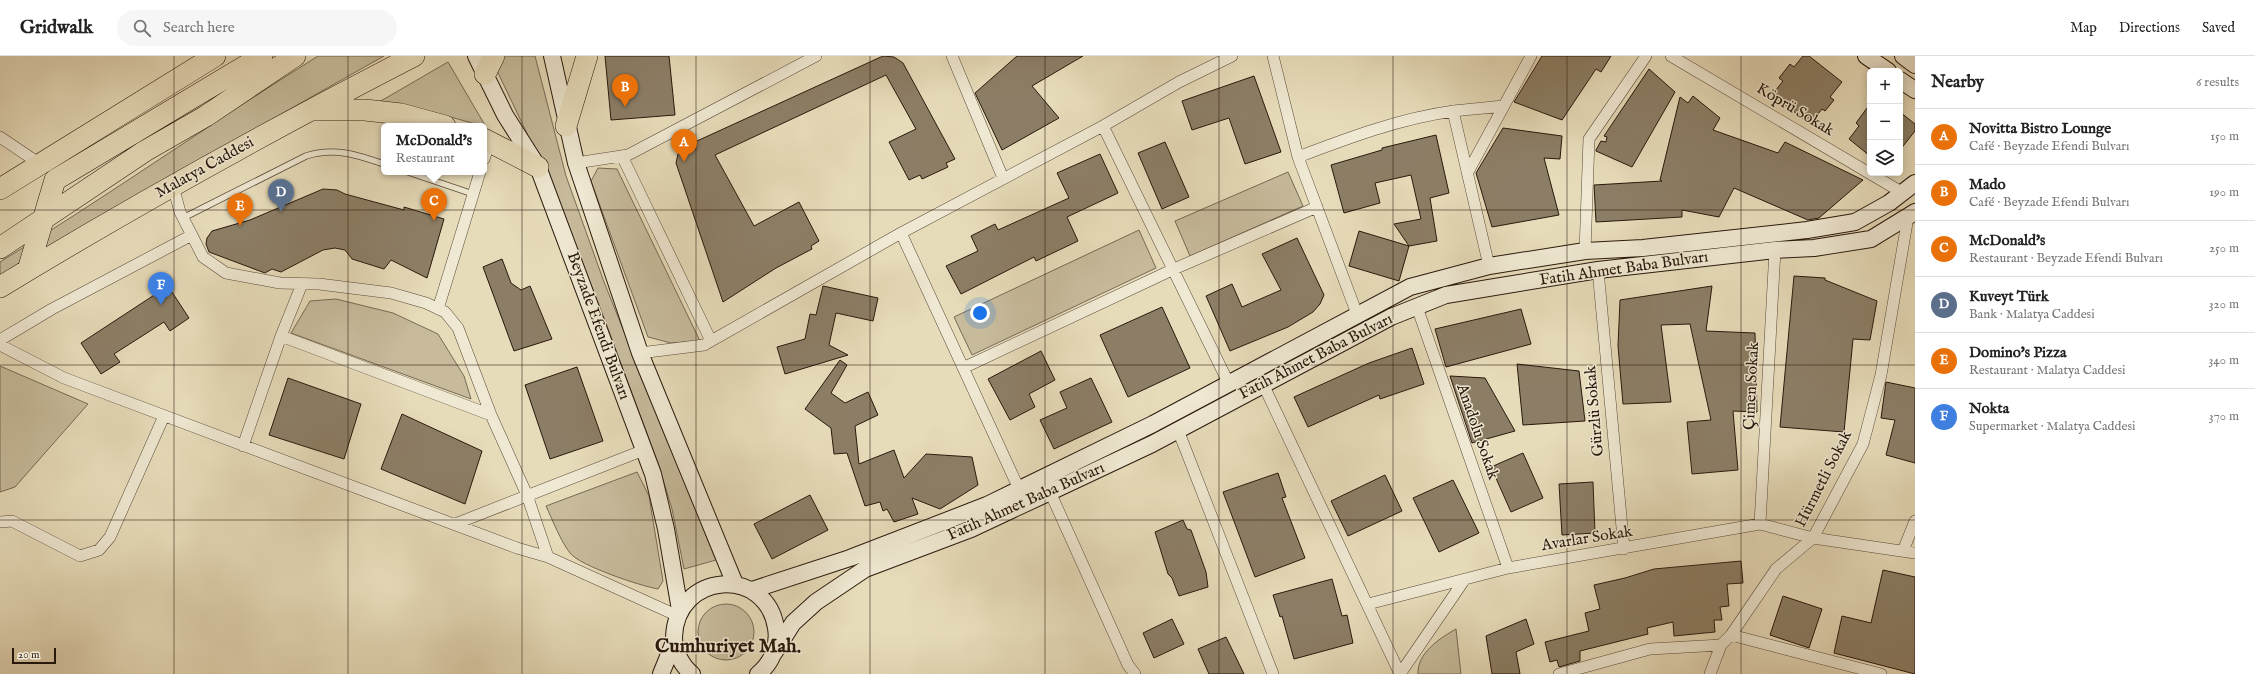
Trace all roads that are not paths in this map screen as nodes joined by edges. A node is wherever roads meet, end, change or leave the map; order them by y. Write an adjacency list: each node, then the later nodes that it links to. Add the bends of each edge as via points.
1 (215, 56): 33 (highway)
2 (262, 56): 46 (highway, via 55,180)
3 (295, 56): 46 (highway, via 206,116 145,151)
4 (414, 56): 22 (highway, Malatya Caddesi)
5 (552, 56): 25 (main road, Beyzade Efendi Bulvarı)
6 (587, 56): 25 (highway)
7 (816, 56): 29 (street)
8 (952, 56): 38 (street)
9 (1232, 56): 26 (street, via 1179,82)
10 (1273, 56): 30 (street)
11 (1531, 56): 21 (street)
12 (1646, 56): 51 (street, via 1589,139)
13 (1672, 56): 40 (street, Köprü Sokak)
14 (1866, 56): 18 (main road)
15 (1903, 56): 17 (main road)
16 (485, 62): 34 (main road, Beyzade Efendi Bulvarı, via 505,115)
17 (1915, 64)
18 (1884, 68)
19 (1903, 82): 20 (main road)
20 (1915, 90)
21 (1503, 106): 23 (street); 35 (street)
22 (309, 110): 24 (highway, via 365,110 401,114); 39 (highway, Malatya Caddesi)
23 (1453, 111): 30 (street, via 1420,117 1348,138); 35 (street)
24 (434, 123)
25 (566, 126): 32 (main road, Beyzade Efendi Bulvarı)
26 (1103, 126): 38 (street); 53 (street)
27 (0, 137): 33 (street)
28 (487, 146): 34 (highway)
29 (622, 156): 32 (street); 63 (street)
30 (1298, 157): 43 (street)
31 (381, 163): 45 (lane, via 342,151 318,152)
32 (576, 163): 65 (main road, Beyzade Efendi Bulvarı)
33 (40, 164): 41 (highway)
34 (538, 167): 73 (main road, Beyzade Efendi Bulvarı)
35 (1468, 172): 52 (street)
36 (417, 175): 42 (lane)
37 (479, 175): 42 (street)
38 (1003, 178): 47 (street)
39 (173, 186): 45 (street); 54 (highway, Malatya Caddesi)
40 (1909, 188): 51 (main road, Fatih Ahmet Baba Bulvarı, via 1855,222 1651,247)
41 (0, 189)
42 (473, 194): 59 (street)
43 (1317, 207): 53 (street); 60 (street)
44 (1911, 215): 50 (main road, Fatih Ahmet Baba Bulvarı, via 1871,239 1814,248); 81 (street, Hürmetli Sokak, via 1881,375 1863,444)
45 (183, 218): 48 (street)
46 (44, 219): 49 (highway); 54 (highway)
47 (901, 233): 63 (street); 66 (street)
48 (192, 235): 56 (street, via 203,257 226,273 280,283); 62 (street, via 52,309)
49 (0, 248)
50 (1775, 250): 55 (main road, Fatih Ahmet Baba Bulvarı); 80 (street, Çimen Sokak)
51 (1585, 251): 52 (main road, Fatih Ahmet Baba Bulvarı)
52 (1489, 266): 60 (main road, Fatih Ahmet Baba Bulvarı, via 1410,287)
53 (1174, 269): 66 (street); 67 (street)
54 (28, 270): 57 (highway, Malatya Caddesi)
55 (1598, 270): 58 (main road, Fatih Ahmet Baba Bulvarı, via 1446,295); 82 (street, Gürzlü Sokak)
56 (302, 284): 59 (street, via 391,293); 61 (street)
57 (0, 287)
58 (1417, 307): 68 (main road, Fatih Ahmet Baba Bulvarı, via 1391,317); 86 (street, Anadolu Sokak)
59 (438, 309): 69 (street, via 445,312 458,328)
60 (1357, 314): 67 (main road, Fatih Ahmet Baba Bulvarı)
61 (281, 336): 69 (street); 72 (street)
62 (0, 340)
63 (711, 341): 65 (street)
64 (0, 345): 70 (street, via 64,378)
65 (640, 353): 88 (main road, Beyzade Efendi Bulvarı)
66 (963, 368): 74 (street)
67 (1228, 382): 74 (main road, Fatih Ahmet Baba Bulvarı, via 1153,424)
68 (1263, 384): 71 (main road, Fatih Ahmet Baba Bulvarı); 90 (street)
69 (491, 415): 76 (street)
70 (164, 416): 72 (street); 78 (street, via 110,537 99,550 80,556 12,521)
71 (1178, 430): 75 (main road, Fatih Ahmet Baba Bulvarı); 99 (street)
72 (243, 446): 79 (street)
73 (644, 450): 76 (street); 91 (main road, Beyzade Efendi Bulvarı, via 653,474 666,529)
74 (1019, 488): 89 (main road, Fatih Ahmet Baba Bulvarı, via 987,505 850,558)
75 (1050, 492): 95 (main road, Fatih Ahmet Baba Bulvarı, via 971,529 865,569 816,602 793,623); 98 (street, via 1128,665)
76 (528, 495): 79 (street); 85 (street)
77 (1915, 521): 83 (street)
78 (0, 522)
79 (455, 524): 85 (street)
80 (1760, 524): 81 (street, Avarlar Sokak); 82 (street, Avarlar Sokak)
81 (1813, 538): 83 (street, Avarlar Sokak); 92 (street, Hürmetli Sokak, via 1776,569)
82 (1624, 549): 86 (street, Avarlar Sokak)
83 (1903, 551): 84 (street, Avarlar Sokak)
84 (1915, 553)
85 (548, 558): 91 (street)
86 (1508, 568): 87 (street, Avarlar Sokak)
87 (1465, 579): 90 (street, Avarlar Sokak); 100 (street)
88 (735, 584): 89 (main road); 91 (main road, via 719,584 704,588 690,597)
89 (752, 590): 95 (main road, via 766,602 774,618 777,636)
90 (1368, 604): 100 (street)
91 (679, 613): 93 (main road)
92 (1731, 635): 94 (street, Hürmetli Sokak); 103 (street)
93 (674, 642): 96 (main road); 97 (main road, via 679,657)
94 (1721, 645): 101 (street, via 1650,649); 102 (street, Hürmetli Sokak)
95 (768, 666)
96 (661, 674)
97 (692, 674)
98 (1135, 674)
99 (1273, 674)
100 (1400, 674)
101 (1559, 674)
102 (1710, 674)
103 (1881, 674)

